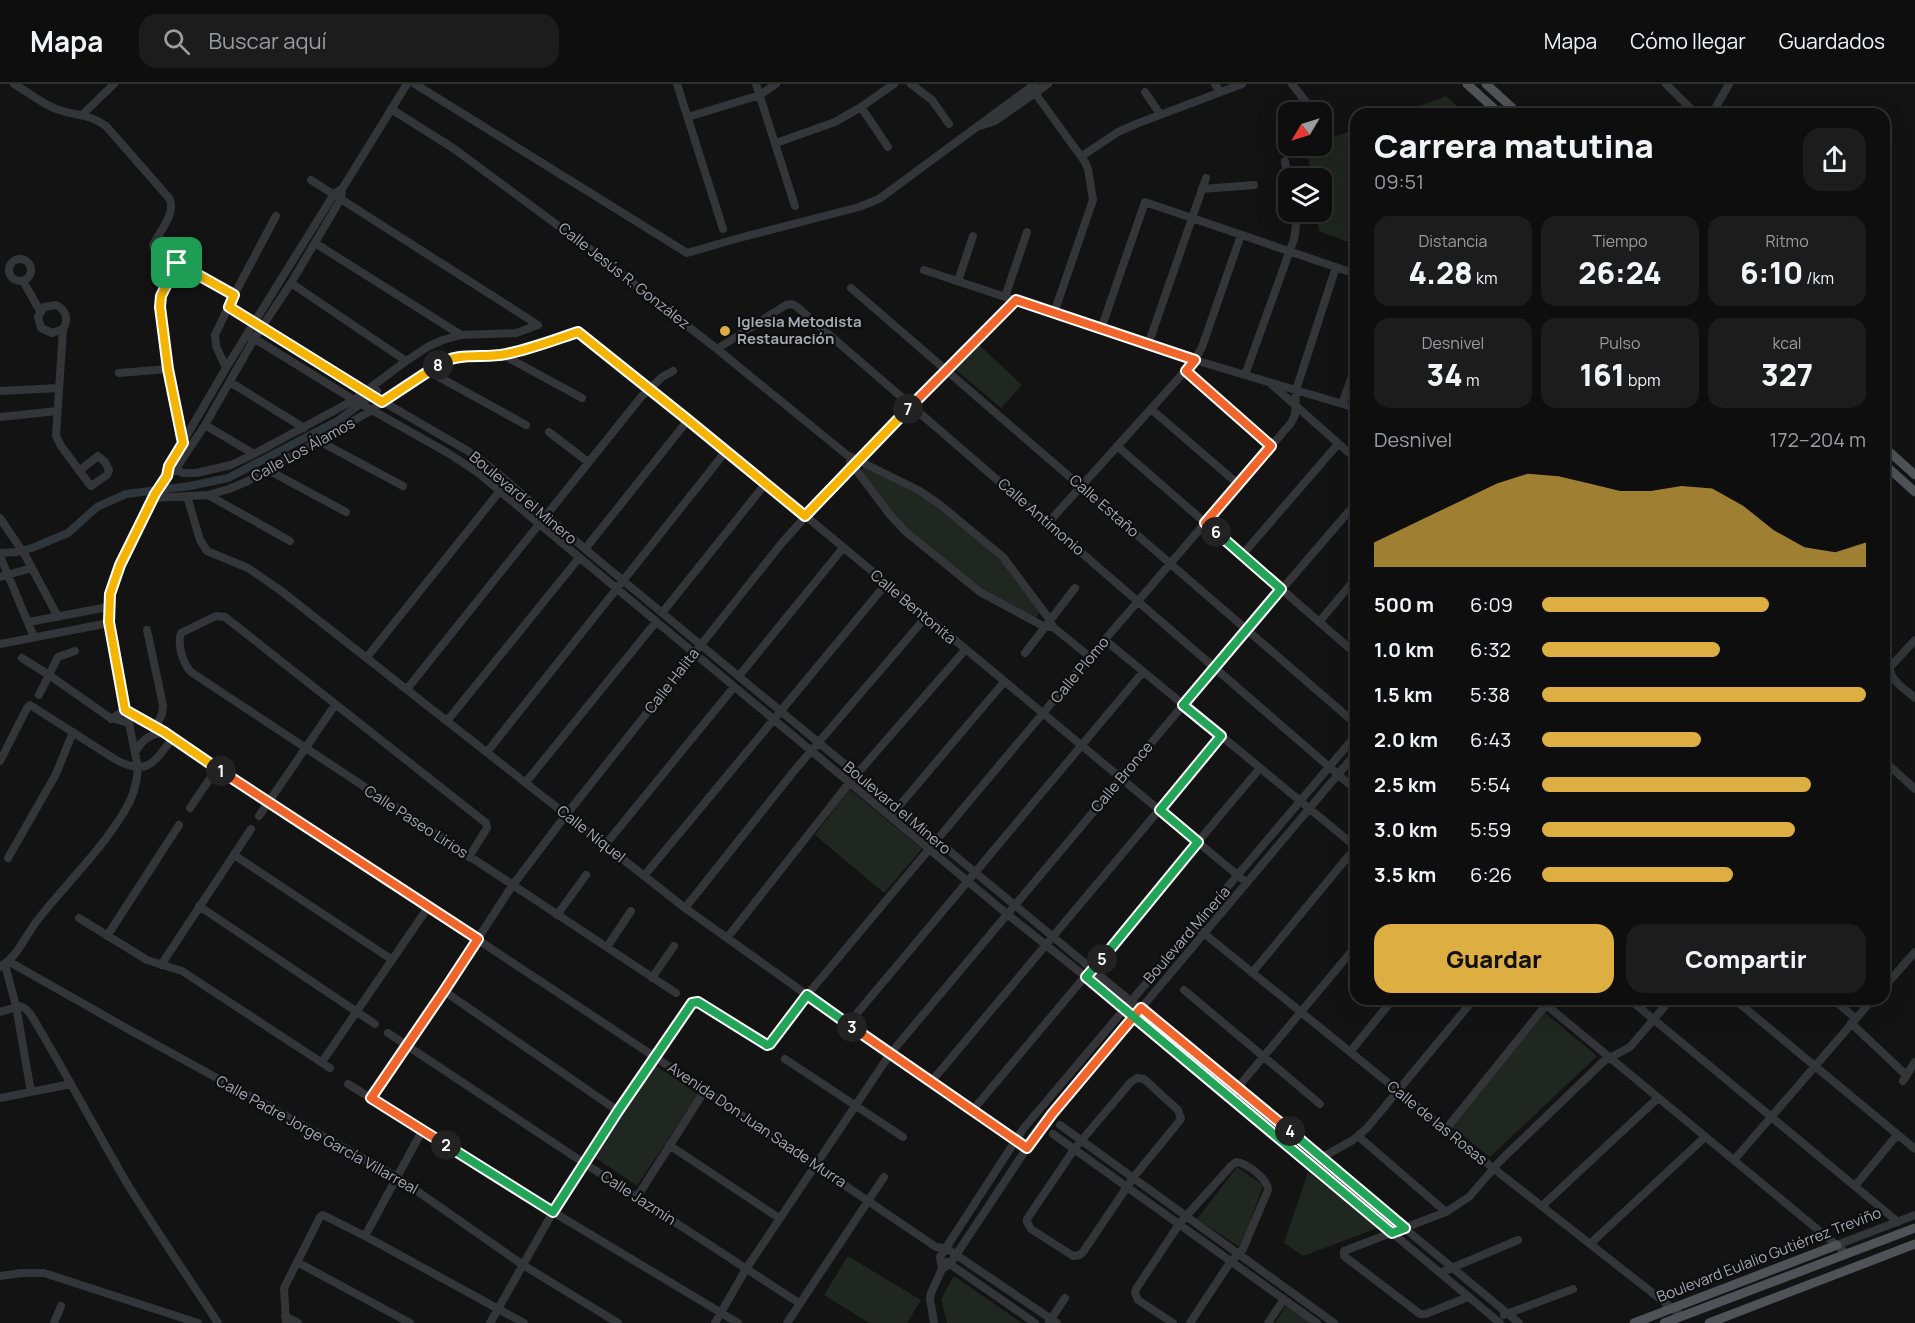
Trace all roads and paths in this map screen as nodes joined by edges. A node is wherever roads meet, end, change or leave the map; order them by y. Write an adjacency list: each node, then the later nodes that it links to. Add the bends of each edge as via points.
1 (14, 84): 30 (street, via 54,108)
2 (114, 84): 30 (street)
3 (408, 84): 29 (street)
4 (415, 84): 34 (street, via 687,253 870,203 891,192)
5 (677, 84): 32 (street)
6 (756, 84): 22 (street)
7 (776, 84): 22 (street)
8 (894, 84): 24 (street)
9 (911, 84): 33 (street, via 932,100)
10 (1035, 84): 34 (street)
11 (1048, 84): 21 (street)
12 (1215, 84): 20 (street)
13 (1242, 84): 20 (street)
14 (1292, 84): 23 (street)
15 (1467, 84): 25 (main road)
16 (1486, 84): 26 (main road)
17 (1666, 84): 27 (street)
18 (1730, 84): 28 (street)
19 (1145, 92): 31 (street)
20 (1220, 92): 31 (street)
21 (1035, 93): 34 (street, via 995,121); 37 (street)
22 (760, 96): 32 (street); 35 (street)
23 (1306, 102)
24 (861, 107): 35 (street, via 834,122); 36 (street)
25 (1493, 108)
26 (1512, 108)
27 (1690, 108)
28 (1716, 108)
29 (391, 109): 44 (street); 78 (street, Calle Jesús R. González, via 516,194)
30 (82, 114): 55 (street, via 115,134 172,203 153,247)
31 (1160, 114): 37 (street, via 1126,128)
32 (688, 117): 49 (street)
33 (949, 124)
34 (980, 126)
35 (776, 143): 45 (street)
36 (888, 147)
37 (1082, 156): 68 (street, via 1093,200)
38 (1285, 161): 39 (street)
39 (1286, 168)
40 (1206, 178): 43 (street)
41 (311, 180): 44 (street)
42 (1254, 185): 43 (street)
43 (1202, 189): 47 (street)
44 (337, 196): 53 (street); 69 (street); 75 (street, Calle Los Álamos, via 538,325 506,335)
45 (795, 206)
46 (276, 216): 63 (street)
47 (1192, 218): 51 (street); 72 (street, via 1145,202); 77 (street)
48 (1294, 222): 54 (street)
49 (723, 229)
50 (1028, 232): 64 (street)
51 (1241, 235): 54 (street); 80 (street)
52 (973, 236): 60 (street)
53 (315, 243): 61 (street); 75 (street)
54 (1290, 251): 56 (street); 89 (street)
55 (177, 263): 63 (street); 83 (street, via 159,301)
56 (1336, 267): 58 (street); 95 (street, Calle Plomo)
57 (924, 270): 60 (street)
58 (1350, 272)
59 (23, 281): 67 (street)
60 (958, 281): 64 (street)
61 (291, 283): 70 (street); 81 (street)
62 (852, 288): 84 (street, Calle Estaño)
63 (234, 295): 66 (street)
64 (1005, 297): 65 (street)
65 (1016, 300): 68 (street); 84 (street, Calle Halita)
66 (229, 307): 69 (street, Boulevard el Minero); 82 (street, via 215,335)
67 (40, 311): 71 (street, via 38,323 46,332); 71 (street, via 50,304 61,307 67,318)
68 (1053, 313): 72 (street)
69 (255, 322): 70 (street, Boulevard el Minero); 74 (street)
70 (264, 327): 76 (street); 97 (street, Boulevard el Minero)
71 (63, 329): 93 (street)
72 (1101, 329): 77 (street)
73 (578, 332): 79 (street, Calle Los Álamos); 94 (street, Calle Bentonita)
74 (247, 334): 76 (street, Boulevard el Minero); 82 (street)
75 (461, 335): 81 (street, Calle Los Álamos, via 429,346)
76 (254, 339): 90 (street); 100 (street, Boulevard el Minero)
77 (1148, 345): 80 (street)
78 (717, 349): 102 (street, Calle Antimonio, via 792,304); 124 (street, Calle Jesús R. González)
79 (503, 355): 85 (street, Calle Los Álamos, via 455,357); 98 (street)
80 (1195, 360): 87 (street); 89 (street)
81 (406, 361): 97 (street, Calle Los Álamos)
82 (226, 368): 115 (street)
83 (168, 369): 88 (street); 115 (street)
84 (947, 370): 102 (street, Calle Halita); 133 (street, Calle Estaño)
85 (428, 371): 99 (street, Calle Los Álamos); 111 (street)
86 (673, 371): 94 (street)
87 (1186, 371): 105 (street); 118 (street)
88 (119, 373)
89 (1245, 375): 91 (street)
90 (230, 382): 110 (street); 112 (street)
91 (1269, 382): 95 (street); 103 (street)
92 (1350, 382): 101 (street)
93 (59, 388): 96 (street); 107 (street)
94 (649, 388): 109 (street, Calle Bentonita); 123 (street)
95 (1296, 390): 101 (street); 103 (street, Calle Plomo)
96 (0, 391)
97 (369, 394): 99 (street, Boulevard el Minero); 100 (street, Calle Los Álamos)
98 (582, 398)
99 (382, 402): 106 (street, Calle Los Álamos); 141 (street, Boulevard el Minero, via 482,461)
100 (359, 403): 106 (street, Boulevard el Minero); 112 (street, Calle Los Álamos)
101 (1342, 404): 104 (street)
102 (911, 405): 124 (street, Calle Halita); 144 (street, Calle Antimonio)
103 (1294, 406): 116 (street); 118 (street, Calle Plomo, via 1294,419)
104 (1350, 406)
105 (1151, 409): 117 (street); 131 (street)
106 (372, 410): 114 (street, Calle Los Álamos); 134 (street, Boulevard el Minero, via 462,462)
107 (57, 411): 108 (street); 128 (street, via 58,441)
108 (0, 417)
109 (688, 420): 119 (street, Calle Bentonita); 149 (street)
110 (205, 425): 121 (street); 125 (street)
111 (526, 425)
112 (304, 428): 121 (street, Calle Los Álamos)
113 (549, 432): 123 (street)
114 (319, 441): 127 (street, Calle Los Álamos); 132 (street)
115 (183, 443): 125 (street)
116 (1338, 444): 122 (street); 150 (street)
117 (1117, 446): 133 (street); 145 (street)
118 (1271, 446): 131 (street, Calle Plomo)
119 (726, 451): 130 (street, Calle Bentonita); 156 (street)
120 (1890, 452): 129 (main road)
121 (254, 454): 125 (street, Calle Los Álamos, via 231,465 196,473)
122 (1350, 454)
123 (588, 462): 141 (street)
124 (855, 462): 142 (street, Calle Halita); 171 (street, Calle Jesús R. González, via 906,532 980,592); 171 (street, Calle Jesús R. González, via 930,497 958,519 1003,557)
125 (172, 468): 137 (street)
126 (1890, 469): 135 (main road)
127 (268, 470): 136 (street, Calle Los Álamos); 140 (street)
128 (80, 471): 128 (street, via 92,486 109,473 98,456)
129 (1913, 473)
130 (766, 483): 142 (street, Calle Bentonita); 164 (street)
131 (1238, 484): 145 (street, Calle Plomo)
132 (403, 486)
133 (1081, 486): 144 (street); 153 (street, Calle Estaño)
134 (499, 492): 146 (street, Boulevard el Minero); 184 (street)
135 (1915, 492)
136 (208, 495): 138 (street, Calle Los Álamos); 147 (street)
137 (154, 496): 138 (street, Calle Los Álamos); 163 (street, via 120,565)
138 (187, 496): 184 (street, Calle Níquel, via 207,551 259,574)
139 (1350, 509): 161 (street, Calle Bronce)
140 (346, 512)
141 (545, 516): 146 (street); 149 (street, Boulevard el Minero)
142 (805, 516): 148 (street, Calle Bentonita); 178 (street, Calle Halita)
143 (0, 519): 154 (street)
144 (1048, 523): 162 (street, Calle Antimonio)
145 (1205, 523): 150 (street); 153 (street, Calle Plomo)
146 (538, 525): 152 (street, Boulevard el Minero); 195 (street)
147 (290, 540)
148 (843, 548): 157 (street, Calle Bentonita); 192 (street)
149 (585, 549): 156 (street, Boulevard el Minero)
150 (1242, 555): 161 (street)
151 (0, 557): 155 (street)
152 (579, 558): 160 (street, Boulevard el Minero); 206 (street)
153 (1170, 563): 162 (street, Calle Plomo); 172 (street, Calle Estaño)
154 (32, 568): 155 (street); 165 (street)
155 (4, 576): 167 (street)
156 (623, 582): 160 (street); 164 (street, Boulevard el Minero)
157 (886, 584): 166 (street, Calle Bentonita); 201 (street)
158 (1350, 586): 170 (street)
159 (1075, 588): 171 (street)
160 (617, 589): 169 (street, Boulevard el Minero); 217 (street)
161 (1281, 589): 170 (street); 172 (street, Calle Bronce)
162 (1138, 601): 175 (street, Calle Plomo); 187 (street, Calle Antimonio)
163 (108, 608): 165 (street); 168 (street)
164 (662, 613): 178 (street, Boulevard el Minero)
165 (58, 617): 167 (street)
166 (926, 617): 180 (street, Calle Bentonita); 214 (street)
167 (29, 622): 174 (street)
168 (109, 622): 174 (street); 200 (street)
169 (656, 622): 183 (street, Boulevard el Minero); 230 (street)
170 (1319, 622): 179 (street)
171 (1049, 624): 182 (street); 185 (street, Calle Jesús R. González)
172 (1247, 629): 187 (street, Calle Bronce); 204 (street, Calle Estaño)
173 (147, 630): 208 (street, via 163,705)
174 (34, 638): 177 (street)
175 (1105, 640): 185 (street, Calle Plomo); 189 (street)
176 (1915, 640): 188 (street)
177 (0, 644)
178 (701, 645): 183 (street, Calle Halita); 192 (street, Boulevard el Minero)
179 (1350, 649)
180 (965, 650): 193 (street, Calle Bentonita); 227 (street)
181 (75, 651): 191 (street, via 58,657)
182 (1025, 652)
183 (694, 653): 194 (street, Boulevard el Minero); 240 (street, Calle Halita)
184 (367, 657): 195 (street, Calle Níquel)
185 (1090, 657): 202 (street, Calle Plomo)
186 (22, 658): 191 (street)
187 (1215, 667): 199 (street, Calle Bronce); 222 (street, Calle Antimonio)
188 (1890, 667)
189 (1143, 672): 199 (street); 215 (street)
190 (1890, 674): 197 (street)
191 (49, 675): 196 (street); 203 (street)
192 (738, 676): 201 (street, Boulevard el Minero)
193 (1004, 682): 202 (street, Calle Bentonita); 237 (street)
194 (734, 687): 205 (street, Boulevard el Minero); 248 (street)
195 (407, 689): 206 (street, Calle Níquel)
196 (39, 695)
197 (1915, 698)
198 (334, 705): 216 (street); 216 (street, Calle Paseo Lirios, via 225,617 216,615 181,633 188,669); 252 (street, via 486,823 487,828)
199 (1183, 705): 211 (street); 229 (street, Calle Bronce)
200 (125, 710): 203 (street); 207 (street); 208 (street, Avenida Don Juan Saade Murra)
201 (780, 711): 205 (street); 214 (street, Boulevard el Minero)
202 (1043, 714): 215 (street, Calle Bentonita); 245 (street, Calle Plomo)
203 (111, 719): 207 (street)
204 (1350, 719)
205 (774, 720): 218 (street, Boulevard el Minero); 257 (street)
206 (447, 721): 217 (street, Calle Níquel)
207 (128, 723): 219 (street)
208 (156, 727): 210 (street, Avenida Don Juan Saade Murra)
209 (73, 732): 221 (street, via 30,705); 224 (street, via 118,761); 253 (street, via 56,774)
210 (164, 732): 212 (street, Avenida Don Juan Saade Murra); 219 (street, via 144,738)
211 (1221, 736): 226 (street); 239 (street)
212 (173, 738): 224 (street, via 151,763); 225 (street, Avenida Don Juan Saade Murra)
213 (1350, 742): 222 (street, Boulevard Minería)
214 (819, 744): 218 (street); 227 (street, Boulevard el Minero)
215 (1082, 746): 229 (street, Calle Bentonita); 254 (street)
216 (304, 748): 234 (street); 252 (street, Calle Paseo Lirios)
217 (487, 752): 230 (street, Calle Níquel)
218 (811, 752): 231 (street, Boulevard el Minero); 264 (street)
219 (135, 753): 224 (street)
220 (1350, 760): 228 (street, Boulevard Minería)
221 (0, 761)
222 (1329, 766): 228 (street, Calle Antimonio); 235 (street, Boulevard Minería)
223 (1890, 766): 233 (street)
224 (138, 768): 281 (street, via 133,794 116,824)
225 (217, 768): 234 (street, Avenida Don Juan Saade Murra); 236 (street)
226 (1260, 768): 235 (street); 246 (street)
227 (857, 774): 231 (street); 237 (street, Boulevard el Minero)
228 (1338, 774): 232 (street, Calle Antimonio); 238 (street, Boulevard Minería)
229 (1121, 778): 239 (street, Calle Bentonita); 263 (street, Calle Bronce)
230 (526, 783): 240 (street, Calle Níquel)
231 (849, 783): 242 (street, Boulevard el Minero); 272 (street)
232 (1350, 785)
233 (1915, 789)
234 (269, 801): 241 (street); 262 (street, Avenida Don Juan Saade Murra)
235 (1300, 801): 238 (street); 256 (street, Boulevard Minería)
236 (190, 808)
237 (897, 808): 242 (street); 245 (street, Boulevard el Minero)
238 (1309, 808): 247 (street); 259 (street, Boulevard Minería)
239 (1160, 810): 246 (street, Calle Bentonita); 273 (street)
240 (566, 815): 248 (street, Calle Níquel); 260 (street, Calle Halita)
241 (259, 816)
242 (890, 816): 249 (street, Boulevard el Minero)
243 (179, 825): 271 (street)
244 (251, 829): 251 (street)
245 (936, 841): 249 (street, Calle Plomo); 254 (street, Boulevard el Minero)
246 (1198, 842): 256 (street, Calle Bentonita); 283 (street)
247 (1350, 842)
248 (605, 845): 257 (street, Calle Níquel)
249 (929, 849): 258 (street, Boulevard el Minero); 291 (street, Calle Plomo)
250 (1350, 854): 284 (street)
251 (234, 855): 261 (street); 280 (street)
252 (469, 857): 260 (street, Calle Paseo Lirios)
253 (8, 858)
254 (974, 873): 258 (street); 263 (street, Boulevard el Minero)
255 (586, 874): 267 (street)
256 (1238, 875): 259 (street, Calle Bentonita); 269 (street, Boulevard Minería)
257 (644, 876): 264 (street, Calle Níquel)
258 (967, 881): 266 (street, Boulevard el Minero); 312 (street)
259 (1247, 883): 270 (street, Boulevard Minería)
260 (512, 886): 267 (street, Calle Paseo Lirios); 274 (street, Calle Halita)
261 (199, 906): 282 (street); 305 (street)
262 (429, 906): 274 (street, Avenida Don Juan Saade Murra); 280 (street)
263 (1014, 906): 266 (street, Calle Bronce); 273 (street, Boulevard el Minero)
264 (685, 908): 272 (street, Calle Níquel)
265 (631, 911): 277 (street)
266 (1007, 914): 276 (street, Boulevard el Minero); 316 (street, Calle Bronce)
267 (557, 915): 277 (street, Calle Paseo Lirios)
268 (79, 918): 271 (street)
269 (1195, 927): 270 (street, Calle de las Rosas); 292 (street, Boulevard Minería)
270 (1204, 934): 284 (street, Calle de las Rosas); 303 (street, Boulevard Minería)
271 (107, 936): 282 (street)
272 (727, 938): 291 (street, Calle Níquel)
273 (1052, 938): 276 (street); 283 (street, Boulevard el Minero)
274 (478, 939): 289 (street, Calle Halita); 318 (street, Avenida Don Juan Saade Murra)
275 (674, 946): 286 (street)
276 (1046, 946): 285 (street, Boulevard el Minero); 325 (street)
277 (607, 947): 286 (street, Calle Paseo Lirios)
278 (1350, 953): 307 (street)
279 (1913, 958): 287 (street)
280 (391, 959): 305 (street)
281 (4, 964): 302 (street); 360 (street, Calle Padre Jorge García Villarreal)
282 (161, 965): 321 (street, via 182,971)
283 (1093, 969): 285 (street); 292 (street, Boulevard el Minero)
284 (1252, 973): 307 (street, Calle de las Rosas)
285 (1086, 977): 304 (street, Boulevard el Minero); 339 (street)
286 (652, 978): 290 (street, Calle Paseo Lirios)
287 (1890, 981)
288 (1184, 990): 317 (street)
289 (444, 991): 314 (street, Calle Halita); 338 (street)
290 (676, 993)
291 (807, 995): 312 (street, Calle Níquel); 318 (street, Calle Plomo, via 769,1045 698,1002 692,1003)
292 (1131, 1000): 303 (street, Boulevard el Minero); 304 (street, Boulevard Minería)
293 (1388, 1005): 315 (street)
294 (1469, 1005): 330 (street)
295 (1540, 1005): 342 (street)
296 (1546, 1005): 319 (street)
297 (1636, 1005): 309 (street)
298 (1666, 1005): 309 (street)
299 (1741, 1005): 323 (street)
300 (1838, 1005): 310 (street)
301 (1868, 1005): 310 (street)
302 (16, 1006): 306 (street); 326 (street, via 31,1015); 331 (street)
303 (1141, 1008): 308 (street, Boulevard Minería); 328 (street, Boulevard el Minero)
304 (1124, 1009): 308 (street, Boulevard el Minero); 350 (street, Boulevard Minería)
305 (356, 1011): 311 (street); 321 (street)
306 (0, 1012)
307 (1300, 1012): 315 (street, Calle de las Rosas); 317 (street)
308 (1134, 1017): 332 (street, Boulevard el Minero); 352 (street, Boulevard Minería)
309 (1654, 1019): 319 (street, via 1630,1047); 340 (street)
310 (1853, 1021): 322 (street, via 1905,1078); 323 (street)
311 (375, 1024)
312 (848, 1024): 316 (street, Calle Níquel)
313 (388, 1032): 314 (street, Calle Jazmín)
314 (408, 1045): 334 (street, Calle Halita); 357 (street, Calle Jazmín)
315 (1350, 1052): 330 (street, Calle de las Rosas)
316 (890, 1054): 325 (street, Calle Níquel); 337 (street, Calle Bronce)
317 (1264, 1056): 328 (street); 336 (street)
318 (655, 1057): 329 (street, Avenida Don Juan Saade Murra); 338 (street)
319 (1609, 1058): 335 (street); 359 (street)
320 (785, 1059): 337 (street)
321 (322, 1062): 324 (street)
322 (1915, 1062)
323 (1814, 1066): 340 (street); 345 (street)
324 (330, 1068)
325 (931, 1082): 339 (street, Calle Níquel)
326 (71, 1084): 331 (street); 414 (street, via 129,1186)
327 (348, 1084): 334 (street)
328 (1237, 1088): 332 (street); 355 (street, Boulevard el Minero)
329 (705, 1090): 351 (street); 358 (street, Avenida Don Juan Saade Murra)
330 (1398, 1091): 342 (street, Calle de las Rosas); 346 (street)
331 (31, 1092): 333 (street)
332 (1230, 1097): 377 (street, Boulevard el Minero)
333 (0, 1098)
334 (371, 1098): 343 (street)
335 (1658, 1098): 348 (street); 367 (street)
336 (1320, 1104)
337 (854, 1105): 347 (street); 358 (street, Calle Bronce)
338 (618, 1111): 357 (street)
339 (972, 1111): 350 (street, Calle Níquel)
340 (1771, 1117): 356 (street); 364 (street)
341 (1060, 1125): 349 (street)
342 (1446, 1129): 359 (street, Calle de las Rosas)
343 (422, 1131): 360 (street); 368 (street)
344 (1053, 1134): 353 (street)
345 (1897, 1135): 354 (street); 364 (street)
346 (1358, 1136): 355 (street); 369 (street)
347 (903, 1137)
348 (1705, 1137): 356 (street); 380 (street)
349 (1081, 1140): 353 (street); 362 (street); 362 (street, via 1131,1082 1144,1079 1178,1110 1181,1119)
350 (1015, 1141): 352 (street, Calle Níquel); 384 (street, Boulevard Minería)
351 (669, 1145): 365 (street); 372 (street)
352 (1027, 1148): 387 (street, Boulevard Minería)
353 (1075, 1148): 363 (street); 363 (street, via 1028,1219 1031,1229 1072,1256 1080,1255)
354 (1915, 1149)
355 (1322, 1158): 375 (street, Boulevard el Minero)
356 (1734, 1160): 382 (street)
357 (584, 1163): 365 (street, Calle Jazmín); 368 (street)
358 (815, 1164): 366 (street, Avenida Don Juan Saade Murra); 372 (street, Calle Bronce)
359 (1493, 1168): 367 (street, Calle de las Rosas); 369 (street, via 1469,1197)
360 (397, 1177): 378 (street); 392 (street, Calle Padre Jorge García Villarreal)
361 (884, 1178): 366 (street)
362 (1133, 1178): 363 (street); 370 (street)
363 (1127, 1186): 374 (street)
364 (1854, 1186): 373 (street)
365 (637, 1197): 394 (street, Calle Jazmín)
366 (869, 1200): 383 (street, Avenida Don Juan Saade Murra); 402 (street)
367 (1542, 1206): 380 (street, Calle de las Rosas)
368 (553, 1212): 392 (street); 406 (street)
369 (1446, 1212): 375 (street)
370 (1186, 1215): 374 (street); 386 (street); 386 (street, via 1231,1166 1241,1162 1269,1187)
371 (1915, 1215): 373 (street, Boulevard Eulalio Gutiérrez Treviño)
372 (779, 1218): 394 (street, Calle Bronce)
373 (1898, 1222): 382 (street, Boulevard Eulalio Gutiérrez Treviño)
374 (1180, 1223): 389 (street); 425 (street, via 1135,1293 1138,1300)
375 (1405, 1228): 377 (street); 393 (street, Boulevard el Minero)
376 (1915, 1228): 385 (main road, Boulevard Eulalio Gutiérrez Treviño)
377 (1392, 1233): 396 (street, Boulevard el Minero); 399 (street, via 1344,1251 1344,1256 1420,1314)
378 (365, 1236): 390 (street, via 323,1215); 405 (street)
379 (1518, 1240): 393 (street)
380 (1590, 1244): 404 (street, Calle de las Rosas)
381 (1915, 1244): 433 (main road)
382 (1837, 1245): 385 (street); 404 (main road, Boulevard Eulalio Gutiérrez Treviño)
383 (936, 1247): 384 (street, Avenida Don Juan Saade Murra); 388 (street)
384 (946, 1248): 387 (street, Avenida Don Juan Saade Murra); 388 (street, Boulevard Minería)
385 (1846, 1253): 408 (main road, Boulevard Eulalio Gutiérrez Treviño)
386 (1239, 1254): 389 (street); 429 (street)
387 (956, 1255): 391 (street, Boulevard Minería); 411 (street, Avenida Don Juan Saade Murra)
388 (940, 1257): 391 (street); 395 (street)
389 (1232, 1261): 401 (street); 426 (street)
390 (297, 1262): 409 (street, via 284,1288); 416 (street)
391 (950, 1264): 395 (street); 424 (street)
392 (523, 1265): 405 (street); 419 (street, Calle Padre Jorge García Villarreal)
393 (1452, 1267): 396 (street); 407 (street, Boulevard el Minero)
394 (746, 1269): 402 (street, Calle Jazmín); 406 (street, Calle Bronce)
395 (942, 1269): 423 (street, via 930,1299)
396 (1440, 1273): 399 (street, Boulevard el Minero)
397 (0, 1276): 413 (street, via 44,1273)
398 (1573, 1289): 407 (street)
399 (1468, 1297): 410 (street, Boulevard el Minero)
400 (1065, 1299): 411 (street)
401 (1284, 1299): 427 (street); 428 (street)
402 (799, 1303): 422 (street)
403 (61, 1306): 412 (street)
404 (1672, 1308): 408 (street, Calle de las Rosas); 431 (main road, Boulevard Eulalio Gutiérrez Treviño)
405 (498, 1309): 417 (street); 418 (street)
406 (720, 1312): 420 (street, Calle Bronce); 421 (street)
407 (1508, 1314): 410 (street); 430 (street, Boulevard el Minero)
408 (1682, 1316): 432 (main road, Boulevard Eulalio Gutiérrez Treviño)
409 (285, 1319): 415 (street)
410 (1497, 1321)
411 (1052, 1322)
412 (54, 1323)
413 (198, 1323)
414 (218, 1323)
415 (298, 1323)
416 (410, 1323)
417 (490, 1323)
418 (524, 1323)
419 (618, 1323)
420 (715, 1323)
421 (738, 1323)
422 (787, 1323)
423 (934, 1323)
424 (1035, 1323)
425 (1173, 1323)
426 (1190, 1323)
427 (1268, 1323)
428 (1317, 1323)
429 (1334, 1323)
430 (1519, 1323)
431 (1634, 1323)
432 (1664, 1323)
433 (1709, 1323)

